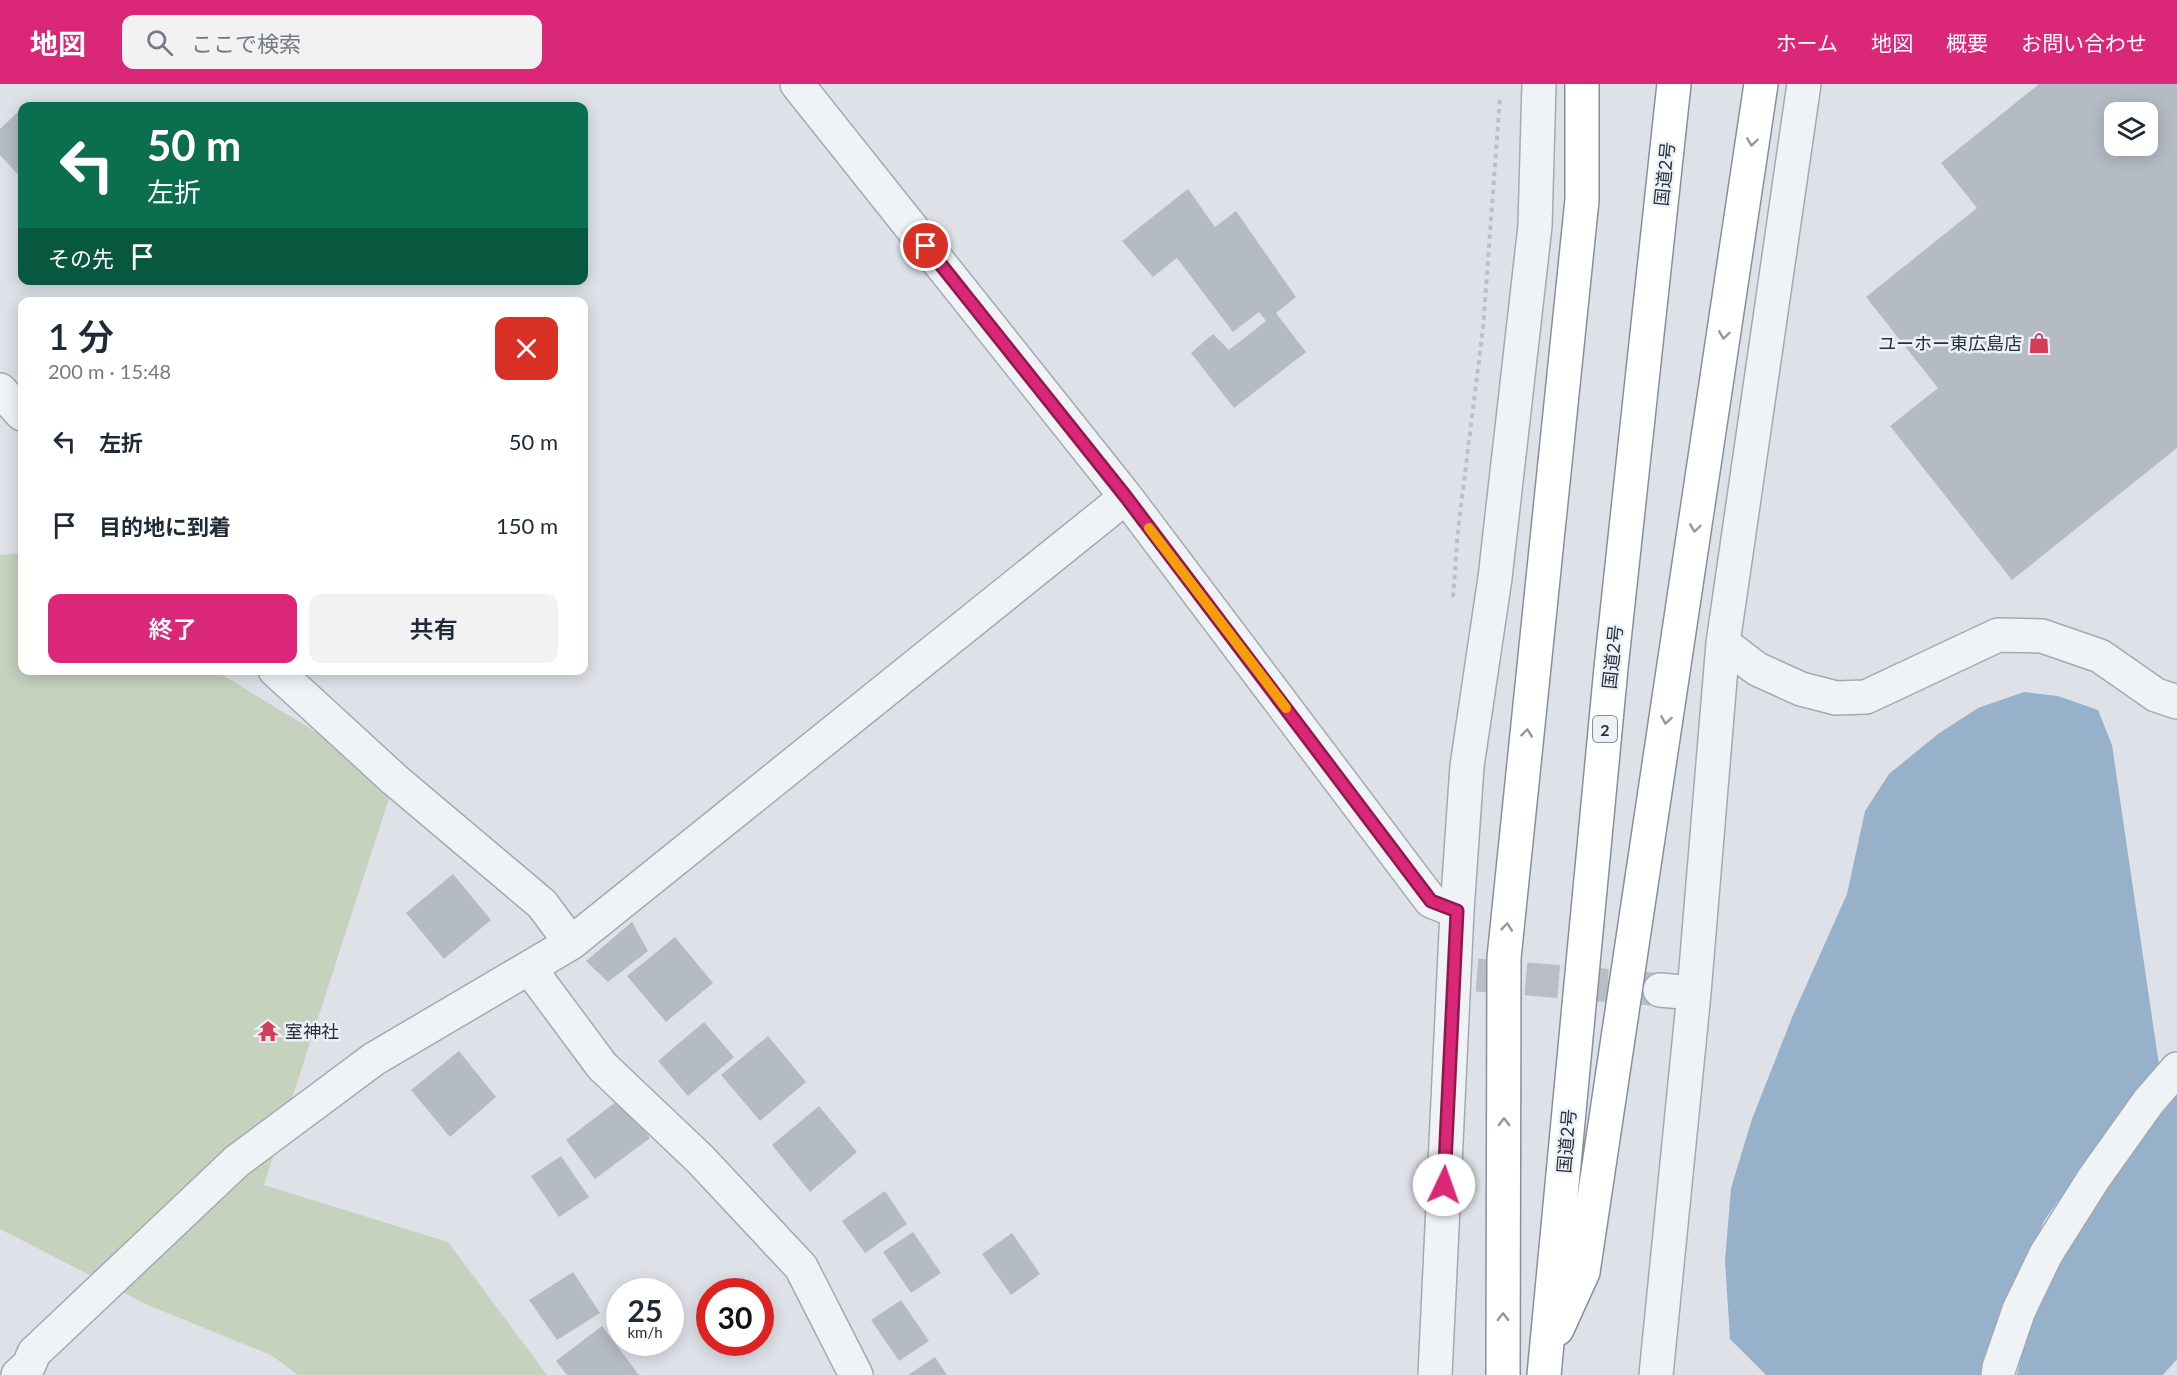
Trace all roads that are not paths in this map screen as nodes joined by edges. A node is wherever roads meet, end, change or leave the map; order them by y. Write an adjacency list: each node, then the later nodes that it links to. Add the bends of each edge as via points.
1 (797, 84): 9 (street)
2 (1539, 84): 13 (street, via 1535,226 1495,578 1467,766)
3 (1582, 84): 23 (highway, one-way to 3, via 1504,958 1582,200)
4 (1674, 84): 19 (highway, 国道2号 / 2, via 1611,668)
5 (1761, 84): 19 (highway, one-way to 19, via 1583,1272)
6 (1804, 84): 10 (street)
7 (0, 390): 8 (street)
8 (18, 410)
9 (1126, 497): 13 (street, via 1431,901); 14 (street)
10 (1723, 643): 12 (street, via 1756,669 1801,689 1836,698 1866,697 1998,635 2042,636 2100,656 2156,695); 17 (street)
11 (280, 675): 14 (street, via 395,780 542,904)
12 (2177, 702)
13 (1457, 911): 22 (street, via 1466,973)
14 (571, 943): 15 (street)
15 (530, 969): 20 (street, via 374,1059 237,1161 34,1353 29,1365); 21 (street, via 602,1066 700,1159 801,1268)
16 (1660, 990): 17 (street)
17 (1694, 993): 24 (street)
18 (2177, 1069): 25 (street, via 2094,1178 2046,1254 2019,1310)
19 (1545, 1364)
20 (18, 1375)
21 (856, 1375)
22 (1435, 1375)
23 (1503, 1375)
24 (1656, 1375)
25 (1998, 1375)

